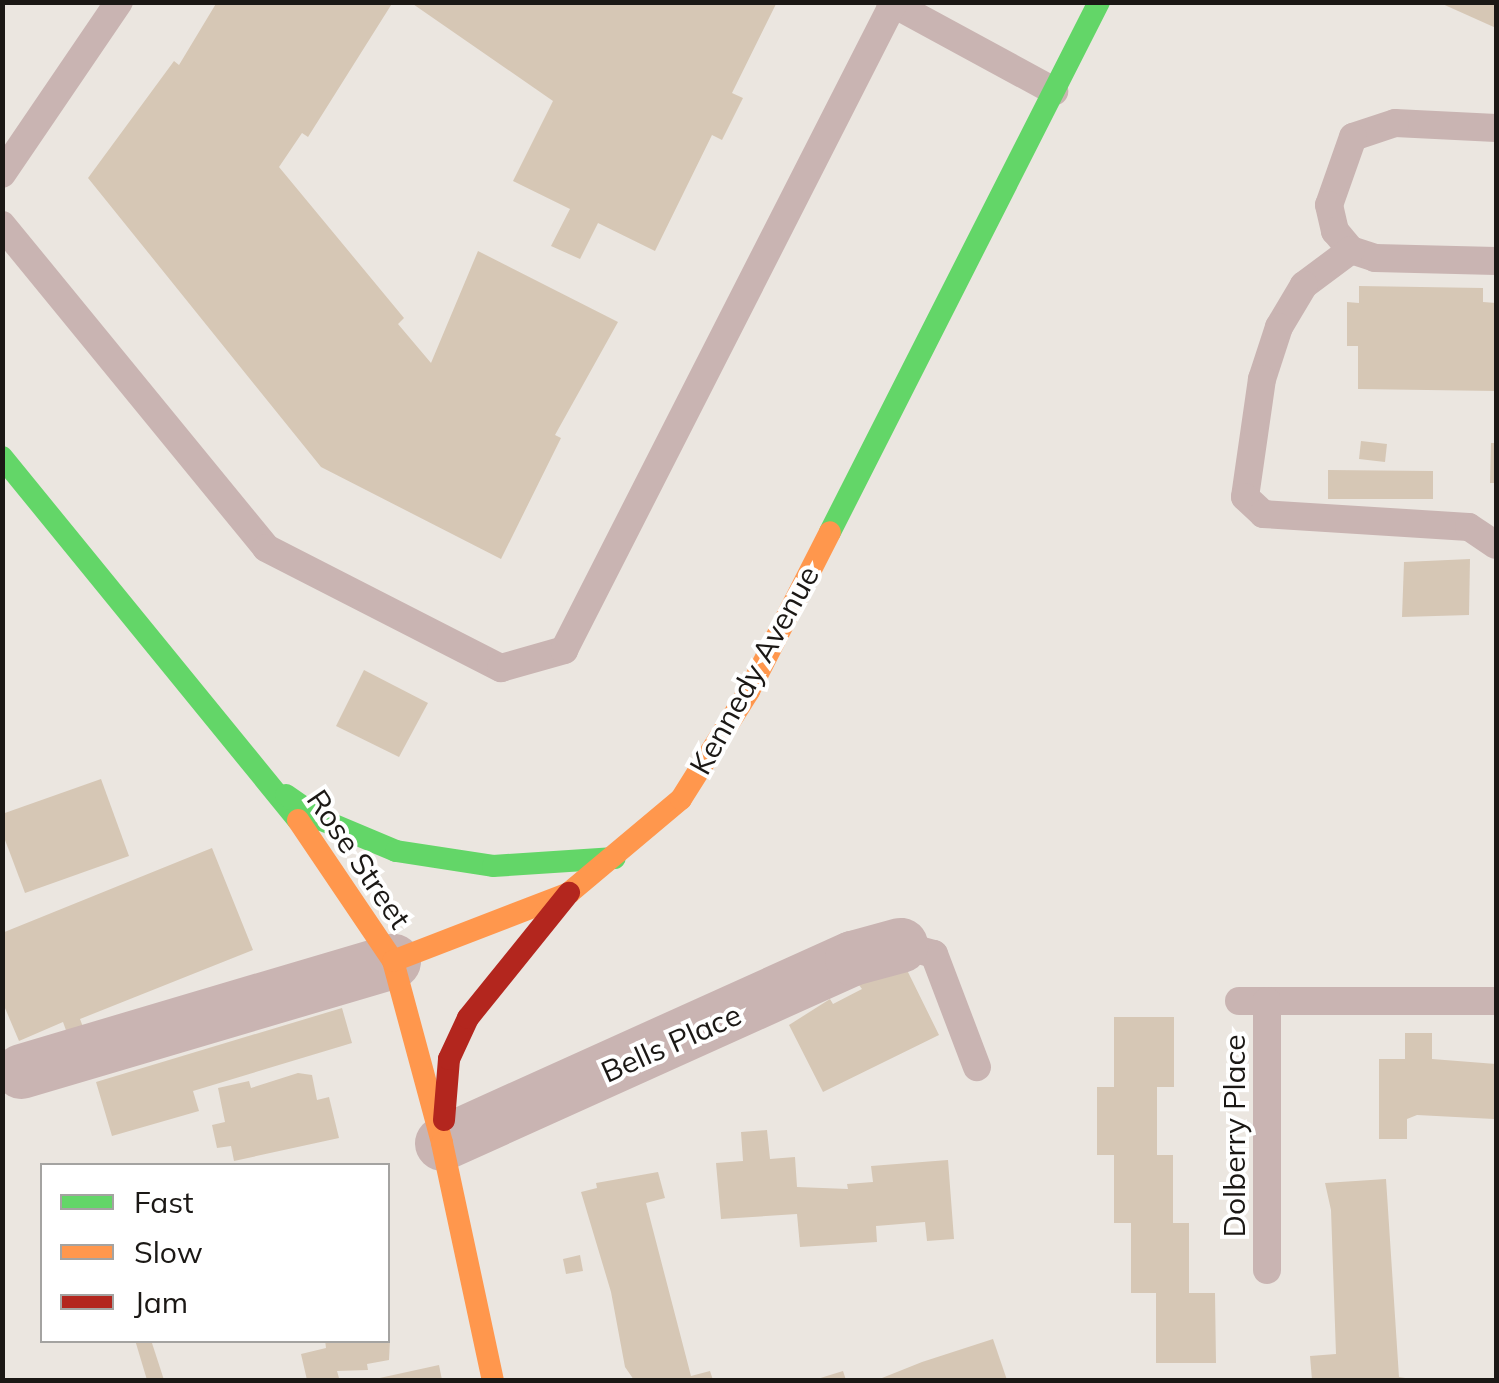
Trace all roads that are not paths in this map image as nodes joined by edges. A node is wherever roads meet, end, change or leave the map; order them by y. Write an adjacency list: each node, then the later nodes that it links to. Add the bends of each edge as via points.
1 (119, 2): 6 (lane)
2 (1099, 2): 4 (street, Kennedy Avenue)
3 (893, 3): 4 (lane); 7 (lane, via 564,650 501,668 266,548)
4 (1054, 90): 13 (street, Kennedy Avenue, via 749,691 681,799)
5 (1496, 128): 8 (lane, via 1395,123 1353,137 1329,204 1335,231)
6 (2, 174)
7 (2, 226)
8 (1351, 250): 9 (lane, via 1376,258); 11 (lane, via 1304,285 1279,327 1262,378 1246,497 1263,514 1469,527)
9 (1496, 261)
10 (2, 457): 12 (street, Rose Street)
11 (1496, 545)
12 (270, 785): 13 (street, via 322,820 396,851 493,866); 16 (street, Rose Street)
13 (618, 858): 14 (street, Kennedy Avenue)
14 (569, 892): 16 (street, Kennedy Avenue); 20 (street, via 468,1018 449,1058)
15 (900, 945): 18 (lane, via 934,954); 20 (street, Bells Place, via 852,958)
16 (392, 961): 19 (street, Kennedy Avenue); 20 (street, Rose Street)
17 (1496, 1001): 21 (lane, Dolberry Place, via 1253,1001)
18 (977, 1066)
19 (21, 1071)
20 (442, 1143): 22 (street, Rose Street)
21 (1267, 1270)
22 (492, 1380)

